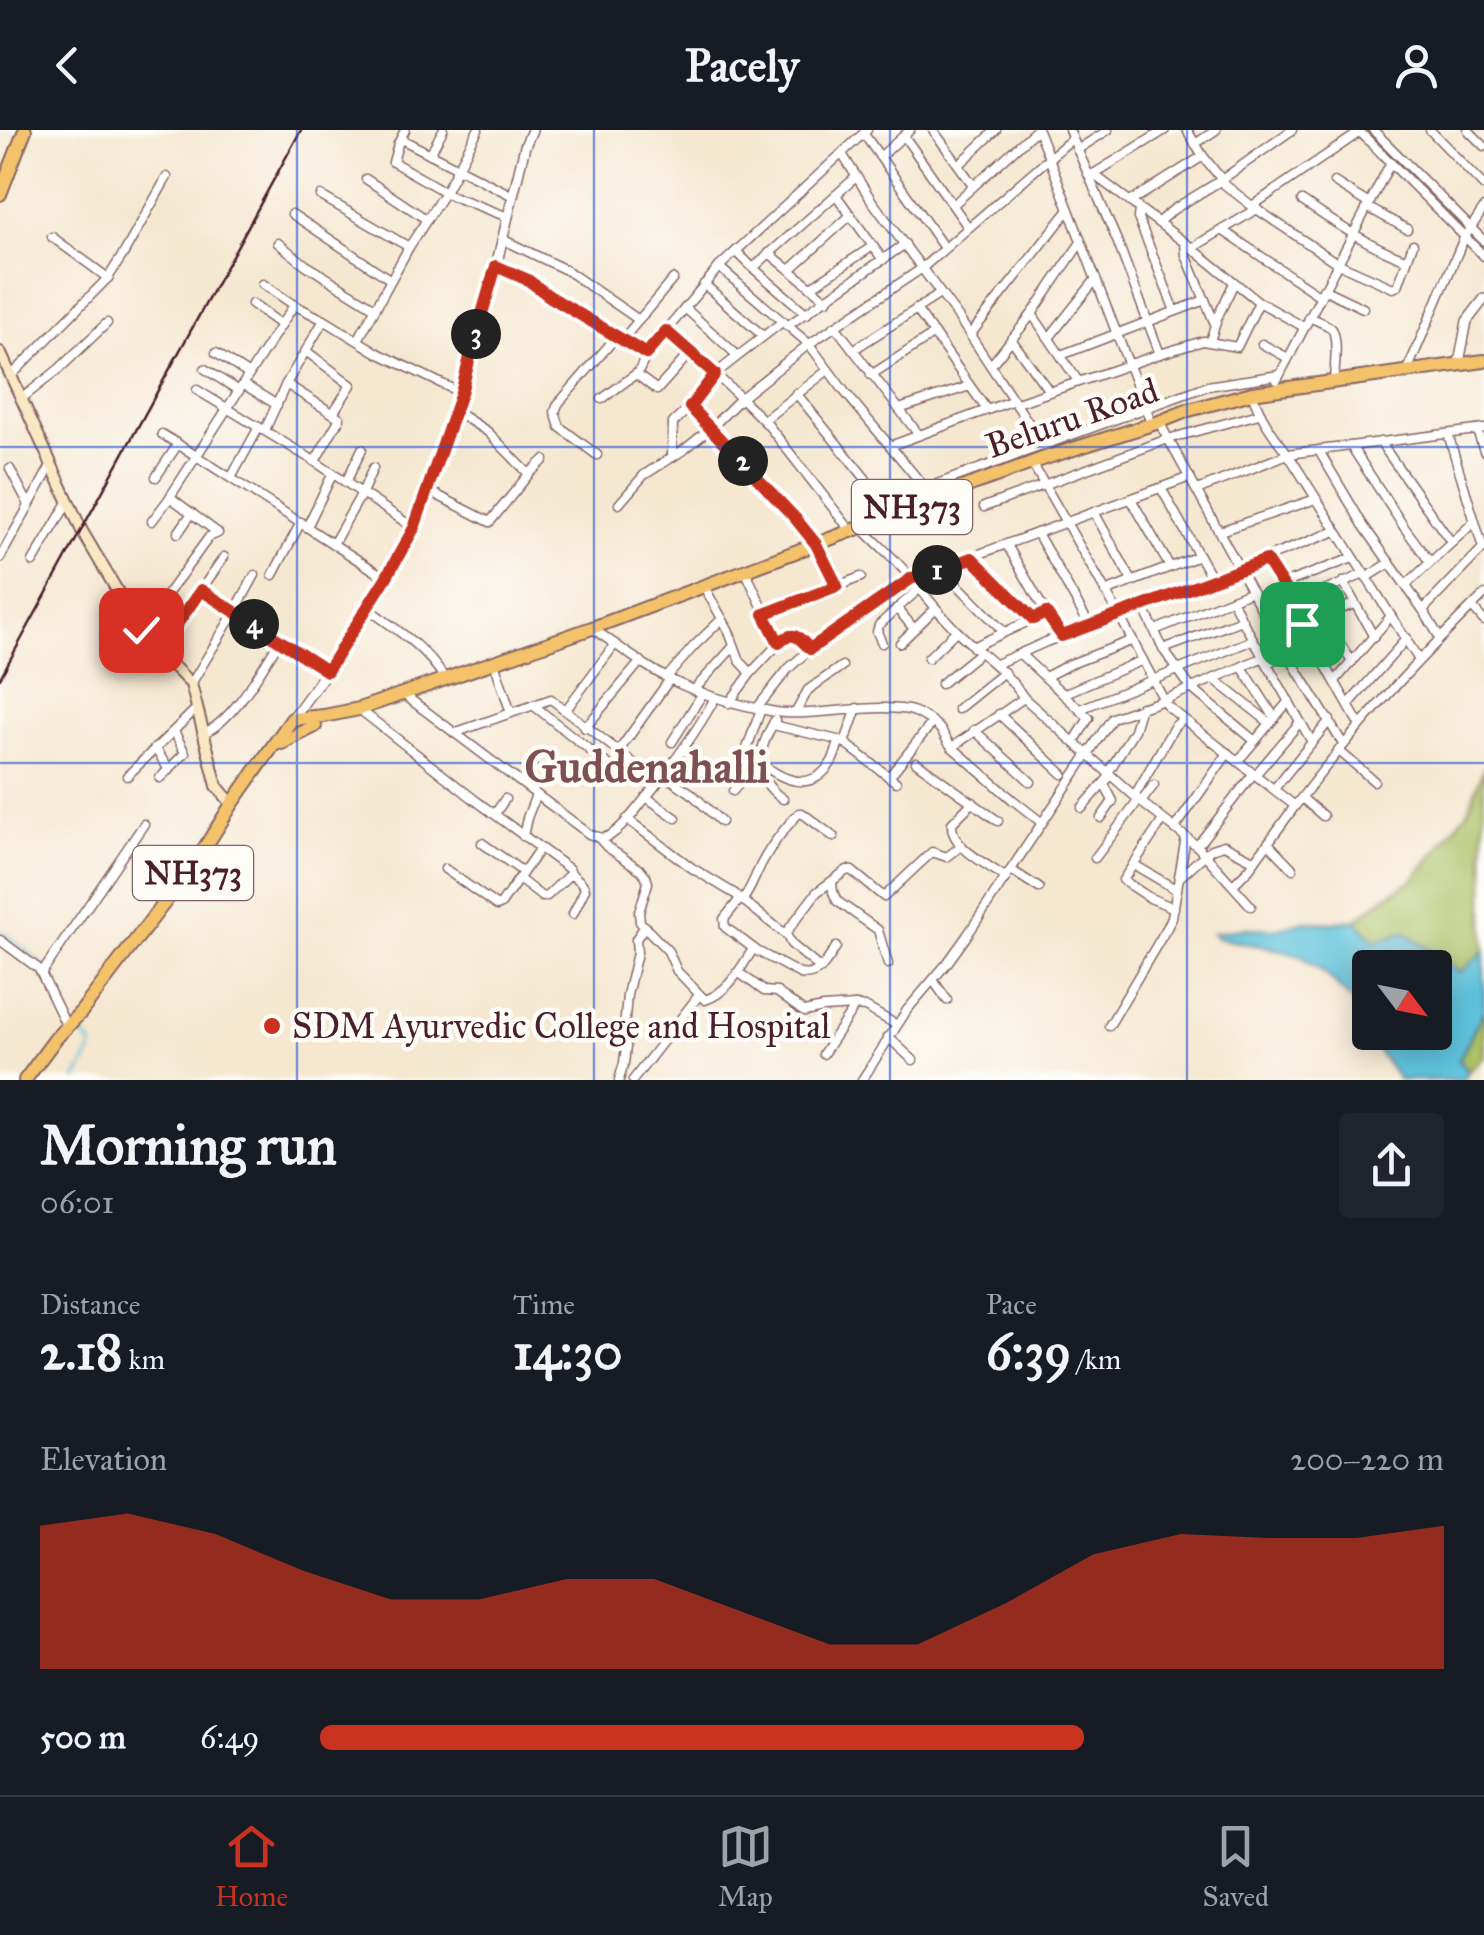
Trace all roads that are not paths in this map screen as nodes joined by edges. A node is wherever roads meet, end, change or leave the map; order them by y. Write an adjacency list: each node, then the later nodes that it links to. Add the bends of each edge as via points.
1 (25, 130): 42 (highway)
2 (443, 130): 25 (street)
3 (478, 130): 32 (street)
4 (532, 130): 45 (street)
5 (933, 130): 31 (street)
6 (996, 130): 20 (street)
7 (1037, 130): 29 (street); 39 (street)
8 (1108, 130): 24 (street)
9 (1165, 130): 35 (street)
10 (1187, 130): 22 (street)
11 (1216, 130): 22 (street)
12 (1292, 130): 37 (street)
13 (1373, 130): 60 (street)
14 (1430, 130): 40 (street)
15 (1468, 130): 23 (street)
16 (1359, 131): 30 (street); 51 (street)
17 (866, 132): 26 (street); 28 (street)
18 (907, 133): 28 (street); 48 (street)
19 (403, 134): 25 (street); 41 (street, via 393,162)
20 (986, 134): 31 (street)
21 (1071, 134): 24 (street); 29 (street)
22 (1195, 144): 27 (street)
23 (1484, 146)
24 (1078, 150): 35 (street)
25 (430, 154): 32 (street)
26 (842, 154): 34 (street); 76 (street)
27 (1203, 156): 37 (street); 46 (street)
28 (880, 157): 75 (street)
29 (1049, 158): 53 (street); 59 (street)
30 (1391, 162): 49 (street); 65 (street)
31 (959, 165): 39 (street)
32 (458, 168): 41 (street); 45 (street)
33 (167, 176): 87 (street)
34 (856, 176): 43 (street); 70 (street)
35 (1091, 176): 46 (street); 113 (street)
36 (366, 179): 57 (street)
37 (1221, 181): 51 (street); 58 (street)
38 (1334, 182): 49 (street)
39 (972, 185): 48 (street)
40 (1484, 186)
41 (445, 192): 56 (street); 57 (street)
42 (0, 194)
43 (836, 194): 55 (street); 77 (street)
44 (321, 196): 74 (street)
45 (513, 196): 56 (street)
46 (1130, 202): 50 (street)
47 (1302, 202): 63 (street)
48 (954, 204): 59 (street)
49 (1368, 206): 61 (street); 63 (street)
50 (1139, 208): 58 (street); 107 (street)
51 (1254, 208): 62 (street); 81 (street)
52 (1484, 208): 60 (street)
53 (1068, 211): 68 (street); 123 (street)
54 (292, 214): 90 (street)
55 (851, 215): 72 (street); 86 (street)
56 (508, 217): 66 (street)
57 (426, 219): 74 (street)
58 (1158, 222): 73 (street)
59 (968, 227): 75 (street)
60 (1469, 228): 65 (street); 67 (street)
61 (1407, 229)
62 (1222, 230): 73 (street); 95 (street)
63 (1352, 235): 80 (street); 81 (street)
64 (52, 236): 87 (street)
65 (1464, 238): 78 (street); 148 (street)
66 (502, 239): 82 (street); 112 (street, via 566,270)
67 (1484, 241)
68 (1081, 242): 88 (street); 109 (street)
69 (278, 243): 103 (street)
70 (905, 244): 79 (street); 85 (street)
71 (1413, 244): 80 (street)
72 (873, 246): 79 (street); 94 (street)
73 (1188, 246): 91 (street); 98 (street)
74 (409, 247): 90 (street)
75 (944, 248): 85 (street)
76 (736, 251): 83 (street); 84 (street)
77 (770, 253): 84 (street); 86 (street)
78 (1484, 256)
79 (883, 260): 97 (street)
80 (1406, 260): 81 (street, via 1395,288)
81 (1336, 263): 95 (street)
82 (496, 266): 125 (street); 163 (street)
83 (719, 267): 93 (street); 115 (street)
84 (752, 268): 108 (street)
85 (921, 269): 96 (street); 118 (street)
86 (790, 270): 94 (street)
87 (108, 278): 154 (street)
88 (1096, 278): 121 (street); 126 (street)
89 (674, 279): 112 (street)
90 (391, 280): 103 (street)
91 (1234, 283): 100 (street); 116 (street)
92 (264, 284): 102 (street)
93 (704, 284): 104 (street); 124 (street)
94 (812, 287): 97 (street)
95 (1321, 292): 105 (street); 110 (street)
96 (940, 294): 106 (street); 123 (street)
97 (827, 300): 108 (street)
98 (1205, 300): 107 (street); 116 (street)
99 (1484, 300): 144 (street, via 1467,322)
100 (1259, 302): 119 (street); 129 (street, via 1238,347)
101 (252, 304): 117 (street)
102 (294, 305): 111 (street); 117 (street)
103 (375, 308): 127 (street)
104 (685, 308): 120 (street); 140 (street)
105 (1363, 308)
106 (916, 309): 122 (street); 133 (street)
107 (1176, 311): 113 (street)
108 (808, 314): 115 (street)
109 (1032, 314): 126 (street); 128 (street)
110 (1309, 317): 119 (street); 156 (street, via 1334,332)
111 (324, 320): 127 (street); 132 (street)
112 (639, 320): 125 (street)
113 (1148, 320): 121 (street); 138 (street)
114 (107, 323): 167 (street)
115 (785, 324): 124 (street); 130 (street)
116 (1215, 324): 129 (street)
117 (281, 325): 151 (street)
118 (835, 326): 130 (street); 133 (street)
119 (1304, 326): 141 (street)
120 (666, 331): 136 (street); 137 (street)
121 (1118, 332): 139 (street); 143 (street)
122 (934, 334): 152 (street); 158 (street)
123 (970, 335): 145 (street)
124 (763, 336): 140 (street)
125 (620, 337): 137 (street); 197 (street, via 555,412 560,426)
126 (1050, 338): 139 (street)
127 (358, 340): 163 (street)
128 (1011, 340): 145 (street); 162 (street)
129 (1210, 340): 138 (street)
130 (809, 344): 147 (street); 166 (street)
131 (1262, 344): 141 (street)
132 (306, 350): 157 (street); 177 (street, via 351,384)
133 (853, 350): 152 (street)
134 (0, 352): 154 (main road)
135 (216, 352): 151 (street)
136 (690, 352): 149 (street, via 657,390); 150 (street)
137 (646, 354): 149 (street)
138 (1160, 354): 143 (street)
139 (1060, 355): 155 (street)
140 (738, 356): 150 (street)
141 (1288, 358): 153 (street)
142 (1484, 362): 144 (highway, Beluru Road / NH373)
143 (1130, 363): 155 (street); 172 (street)
144 (1460, 363): 148 (highway, Beluru Road / NH373)
145 (991, 365): 169 (street)
146 (206, 369): 159 (street)
147 (828, 370): 165 (street); 190 (street)
148 (1406, 372): 156 (highway, Beluru Road / NH373)
149 (637, 373): 168 (street)
150 (715, 374): 166 (street); 171 (street)
151 (249, 375): 159 (street)
152 (871, 375): 174 (street)
153 (1279, 375): 161 (street); 172 (street, via 1207,386)
154 (11, 376): 167 (main road)
155 (1078, 381): 162 (street)
156 (1334, 383): 161 (highway, Beluru Road / NH373)
157 (286, 384): 170 (street); 177 (street)
158 (970, 386): 174 (street); 175 (street)
159 (241, 388): 170 (street); 173 (street)
160 (198, 390): 173 (street)
161 (1271, 391): 164 (highway, Beluru Road / NH373)
162 (1049, 392): 169 (street)
163 (461, 393): 176 (street)
164 (1252, 393): 178 (street); 180 (highway, Beluru Road / NH373)
165 (796, 394): 179 (street); 225 (street)
166 (742, 398): 179 (street); 182 (street)
167 (21, 399): 203 (main road)
168 (602, 400)
169 (1016, 401): 175 (street); 193 (street)
170 (277, 405): 181 (street)
171 (690, 407): 182 (street); 199 (street, via 674,423)
172 (1145, 408): 180 (street); 193 (street)
173 (228, 409): 181 (street); 198 (street)
174 (899, 409): 186 (street)
175 (987, 410): 186 (street)
176 (455, 412): 207 (street, via 488,432); 214 (street)
177 (333, 413): 201 (street, via 340,418)
178 (1259, 414): 187 (street); 196 (street)
179 (764, 420): 233 (street)
180 (1155, 423): 187 (street); 193 (highway, Beluru Road / NH373)
181 (262, 428): 201 (street); 210 (street)
182 (712, 428): 199 (street); 240 (street)
183 (1481, 429): 185 (street); 195 (street)
184 (162, 434): 189 (street)
185 (1448, 434): 188 (street); 229 (street)
186 (919, 435): 190 (street)
187 (1168, 439): 209 (street); 212 (street)
188 (1380, 442): 191 (street); 238 (street)
189 (178, 444): 198 (street); 208 (street)
190 (890, 446): 216 (street)
191 (1351, 446): 194 (street); 250 (street)
192 (362, 449): 211 (street)
193 (1048, 450): 202 (highway, Beluru Road / NH373); 216 (street)
194 (1318, 451): 196 (street); 251 (street)
195 (1484, 451)
196 (1288, 454): 215 (street); 220 (street)
197 (598, 455)
198 (196, 456): 210 (street); 218 (street)
199 (672, 456): 222 (street, via 644,475)
200 (544, 460): 207 (street)
201 (316, 462): 206 (street)
202 (1032, 463): 212 (street); 216 (highway, Beluru Road / NH373)
203 (52, 464): 221 (main road); 223 (street)
204 (373, 468): 217 (street)
205 (10, 469): 223 (street)
206 (333, 474): 211 (street); 231 (street)
207 (529, 474): 214 (street, via 490,522)
208 (156, 477)
209 (1190, 477): 213 (street); 215 (street)
210 (231, 478): 231 (street)
211 (346, 482): 217 (street)
212 (1043, 484): 224 (street); 230 (street)
213 (1162, 488): 219 (street); 243 (street)
214 (427, 490): 232 (street)
215 (1197, 490): 234 (street)
216 (929, 493): 225 (highway, Beluru Road / NH373)
217 (362, 494): 232 (street); 239 (street)
218 (170, 498): 227 (street); 228 (street)
219 (1131, 499): 226 (street); 252 (street)
220 (1316, 499): 234 (street); 235 (street)
221 (68, 502): 249 (street); 298 (main road)
222 (620, 504)
223 (29, 506): 244 (street)
224 (984, 506)
225 (886, 510): 233 (highway, Beluru Road / NH373)
226 (1094, 512): 230 (street); 263 (street)
227 (192, 513): 237 (street); 298 (street, via 218,533 209,536)
228 (152, 521)
229 (1474, 522): 238 (street); 242 (street)
230 (1065, 524): 236 (street); 272 (street)
231 (304, 525): 239 (street); 257 (street)
232 (414, 528): 260 (street)
233 (858, 528): 240 (highway, Beluru Road / NH373); 261 (street)
234 (1220, 531): 254 (street)
235 (1336, 531): 247 (street); 248 (street)
236 (1038, 532): 241 (street); 295 (street)
237 (178, 533)
238 (1451, 542): 250 (street)
239 (332, 544): 260 (street)
240 (816, 544): 255 (highway, Beluru Road / NH373); 268 (street)
241 (1007, 544): 246 (street); 284 (street)
242 (1483, 550): 282 (street)
243 (1199, 556): 252 (street); 262 (street)
244 (0, 558)
245 (224, 558): 270 (street)
246 (972, 558): 253 (street); 291 (street)
247 (1353, 558): 258 (street); 265 (street)
248 (1266, 560): 254 (street); 265 (street)
249 (34, 562)
250 (1430, 562): 266 (street)
251 (1390, 563): 258 (street); 266 (street)
252 (1170, 567): 263 (street)
253 (941, 568): 261 (street); 301 (street)
254 (1240, 568): 262 (street); 271 (street)
255 (744, 570): 267 (highway, Beluru Road / NH373); 285 (street)
256 (255, 575): 283 (street)
257 (273, 575)
258 (1365, 576): 264 (street); 289 (street)
259 (860, 577): 268 (street)
260 (386, 578): 279 (street)
261 (912, 578): 269 (street); 315 (street)
262 (1212, 579): 277 (street)
263 (1132, 581): 272 (street)
264 (1342, 582): 275 (street); 276 (street)
265 (1283, 584): 275 (street)
266 (1406, 585): 282 (street)
267 (703, 586): 290 (street); 296 (highway, Beluru Road / NH373)
268 (837, 586): 285 (street)
269 (918, 588): 280 (street); 281 (street)
270 (201, 590): 283 (street); 318 (street)
271 (1252, 591): 274 (street); 287 (street)
272 (1105, 592): 286 (street)
273 (1484, 595): 278 (street)
274 (1232, 599): 292 (street); 299 (street)
275 (1294, 603): 287 (street); 294 (street)
276 (1354, 604): 288 (street); 303 (street)
277 (1143, 606): 286 (street); 299 (street)
278 (1472, 607): 293 (street); 305 (street)
279 (367, 608): 334 (street); 339 (street, via 411,640)
280 (897, 608): 297 (street); 311 (street, via 877,628)
281 (935, 609): 297 (street); 300 (street)
282 (1423, 610): 305 (street)
283 (234, 613): 307 (street); 343 (street)
284 (1046, 613): 291 (street); 302 (street)
285 (764, 614): 310 (street)
286 (1119, 615): 295 (street); 308 (street)
287 (1266, 616): 319 (street)
288 (1322, 616): 294 (street); 328 (street)
289 (1391, 616): 303 (street); 304 (street)
290 (722, 619): 314 (street); 338 (street)
291 (1033, 619): 301 (street)
292 (1242, 620): 309 (street); 316 (street)
293 (1484, 620)
294 (1302, 624): 306 (street)
295 (1090, 626): 302 (street)
296 (592, 628): 313 (street); 327 (highway, Beluru Road / NH373)
297 (914, 629): 312 (street)
298 (141, 630): 318 (main road)
299 (1154, 630): 316 (street)
300 (956, 631): 317 (street); 322 (street)
301 (1004, 632): 317 (street)
302 (1062, 636): 321 (street)
303 (1374, 637): 328 (street)
304 (1407, 638): 325 (street); 354 (street)
305 (1440, 638): 325 (street)
306 (1310, 639): 319 (street); 342 (street)
307 (280, 640): 334 (street); 381 (street, via 229,713)
308 (1133, 640): 323 (street); 337 (street)
309 (1254, 640): 324 (street); 333 (street)
310 (779, 643): 315 (street, via 792,636); 320 (street)
311 (882, 643)
312 (900, 643)
313 (616, 644): 326 (street); 363 (street)
314 (734, 646): 336 (street); 346 (street)
315 (810, 649): 332 (street)
316 (1164, 649): 333 (street)
317 (976, 650): 329 (street); 344 (street)
318 (158, 651): 343 (main road)
319 (1286, 651): 324 (street); 370 (street)
320 (772, 652): 332 (street); 336 (street)
321 (1020, 654): 329 (street); 337 (street)
322 (928, 658)
323 (1143, 660): 341 (street); 348 (street)
324 (1266, 660): 331 (street); 352 (street)
325 (1419, 660): 376 (street)
326 (641, 661): 338 (street); 377 (street)
327 (494, 662): 339 (highway, Beluru Road / NH373); 366 (street)
328 (1352, 662): 342 (street)
329 (996, 664): 335 (street)
330 (842, 666): 365 (street, via 808,690)
331 (1242, 667): 340 (street); 372 (street)
332 (789, 668): 358 (street)
333 (1176, 669): 341 (street); 345 (street)
334 (327, 671): 368 (street)
335 (1004, 672): 350 (street); 360 (street)
336 (752, 673): 353 (street)
337 (1045, 677): 348 (street)
338 (669, 678): 346 (street); 392 (street)
339 (445, 679): 347 (highway, Beluru Road / NH373)
340 (1214, 679): 345 (street); 372 (street)
341 (1154, 680): 351 (street); 361 (street)
342 (1335, 681): 354 (street)
343 (191, 684): 357 (main road)
344 (942, 684)
345 (1192, 688): 351 (street); 383 (street)
346 (699, 692): 349 (street); 384 (street)
347 (403, 694): 362 (highway, Beluru Road / NH373); 380 (street)
348 (1063, 694): 361 (street)
349 (716, 698): 353 (street); 391 (street)
350 (1024, 698): 367 (street); 385 (street)
351 (1164, 700): 356 (street); 369 (street)
352 (1289, 702): 372 (street); 373 (street)
353 (730, 703): 358 (street)
354 (1348, 704): 376 (street)
355 (532, 705): 363 (street, via 551,699); 366 (street); 399 (street)
356 (1141, 707): 394 (street, via 1112,718); 401 (street)
357 (196, 708): 378 (street); 381 (main road)
358 (759, 708): 364 (street); 396 (street, via 745,749)
359 (857, 708): 365 (street); 374 (street, via 906,709); 382 (street)
360 (958, 709)
361 (1080, 709): 385 (street, via 1089,718)
362 (357, 710): 371 (highway, Beluru Road / NH373); 422 (street)
363 (566, 711): 377 (street)
364 (780, 712): 365 (street); 375 (street)
365 (796, 712)
366 (512, 713): 380 (street)
367 (999, 714): 379 (street); 400 (street)
368 (297, 717): 371 (highway, Beluru Road / NH373); 387 (highway, NH373); 420 (highway, NH373)
369 (1184, 719): 393 (street); 416 (street)
370 (1330, 720): 386 (street); 389 (street)
371 (320, 721): 387 (highway)
372 (1273, 721): 383 (street)
373 (1300, 722): 386 (street); 402 (street)
374 (932, 723): 382 (street, via 892,779); 388 (street)
375 (773, 725): 382 (street); 396 (street)
376 (1360, 726): 389 (street)
377 (586, 728): 392 (street)
378 (174, 730): 390 (street); 398 (street, via 186,753)
379 (974, 730): 388 (street); 408 (street)
380 (454, 733): 413 (street)
381 (202, 734): 420 (main road, via 216,786)
382 (843, 741): 396 (street, via 812,778 793,781)
383 (1255, 741): 395 (street)
384 (672, 742)
385 (1074, 742): 394 (street)
386 (1312, 742): 411 (street)
387 (282, 743): 473 (highway, NH373, via 198,865)
388 (952, 747): 430 (street)
389 (1341, 747): 407 (street); 419 (street)
390 (155, 748): 398 (street); 403 (street)
391 (684, 750): 405 (street); 406 (street)
392 (618, 752): 405 (street)
393 (1228, 753): 395 (street); 432 (street)
394 (1090, 754): 401 (street); 430 (street)
395 (1238, 760): 402 (street)
396 (758, 762): 412 (street); 415 (street, via 770,789)
397 (916, 762): 418 (street)
398 (169, 770): 404 (street)
399 (620, 774)
400 (1063, 774)
401 (1110, 774): 409 (street); 416 (street)
402 (1255, 774): 411 (street); 440 (street)
403 (127, 776)
404 (160, 778)
405 (661, 778): 414 (street); 429 (street, via 691,793)
406 (715, 778)
407 (1374, 781)
408 (1031, 782)
409 (1104, 784): 421 (street); 425 (street, via 1112,802)
410 (1154, 785): 416 (street)
411 (1274, 789): 419 (street)
412 (733, 790)
413 (536, 795): 433 (street); 435 (street)
414 (646, 797): 424 (street); 426 (street)
415 (783, 799)
416 (1138, 799): 428 (street); 443 (street)
417 (504, 800): 422 (street)
418 (973, 802): 427 (street); 439 (street, via 952,823)
419 (1299, 802): 423 (street); 438 (street)
420 (232, 804): 473 (highway, NH373)
421 (1082, 808)
422 (494, 814): 433 (street)
423 (1324, 816)
424 (676, 818)
425 (1101, 818)
426 (627, 819): 435 (street, via 610,836); 456 (street)
427 (998, 820)
428 (1163, 820): 432 (street); 445 (street)
429 (721, 822)
430 (1042, 822): 449 (street)
431 (144, 824): 468 (street)
432 (1174, 828): 436 (street)
433 (524, 836): 441 (street)
434 (834, 836): 456 (street, via 799,813)
435 (598, 837): 460 (street, via 646,876 638,917)
436 (1186, 838): 440 (street); 451 (street)
437 (482, 843): 450 (street)
438 (1268, 843): 444 (street); 447 (street)
439 (960, 846): 449 (street); 452 (street, via 947,856 932,852 884,897 849,870)
440 (1197, 846): 442 (street)
441 (540, 848): 448 (street); 450 (street)
442 (1205, 854): 444 (street, via 1228,845); 451 (street); 453 (street)
443 (1095, 858)
444 (1255, 862): 453 (street)
445 (1133, 864): 455 (street); 458 (street, via 1124,882)
446 (444, 868): 450 (street, via 497,906)
447 (1293, 869)
448 (571, 873): 450 (street, via 542,898); 459 (street, via 586,889)
449 (1008, 874): 454 (street); 469 (street)
450 (521, 875)
451 (1179, 878): 455 (street)
452 (832, 882): 461 (street); 465 (street, via 838,902 878,930)
453 (1233, 886): 457 (street)
454 (1039, 888)
455 (1176, 890): 458 (street)
456 (741, 900): 461 (street); 464 (street, via 723,924)
457 (1251, 906)
458 (1174, 908): 475 (street)
459 (573, 914)
460 (644, 926): 470 (street); 481 (street, via 636,939)
461 (786, 934): 466 (street)
462 (0, 940): 468 (street)
463 (836, 947): 466 (street)
464 (754, 949): 466 (street, via 804,976); 467 (street)
465 (888, 964)
466 (821, 969)
467 (738, 972): 470 (street, via 712,998); 472 (street, via 804,1012)
468 (42, 973): 473 (street)
469 (933, 980): 471 (street); 474 (street)
470 (699, 995): 482 (street)
471 (947, 1000)
472 (855, 1006): 474 (street); 477 (street)
473 (73, 1024): 479 (highway, NH373); 480 (highway, NH373)
474 (896, 1025): 476 (street)
475 (1109, 1026)
476 (888, 1036): 478 (street); 483 (street)
477 (824, 1054)
478 (913, 1060)
479 (25, 1080)
480 (35, 1080)
481 (619, 1080)
482 (633, 1080)
483 (862, 1080)

